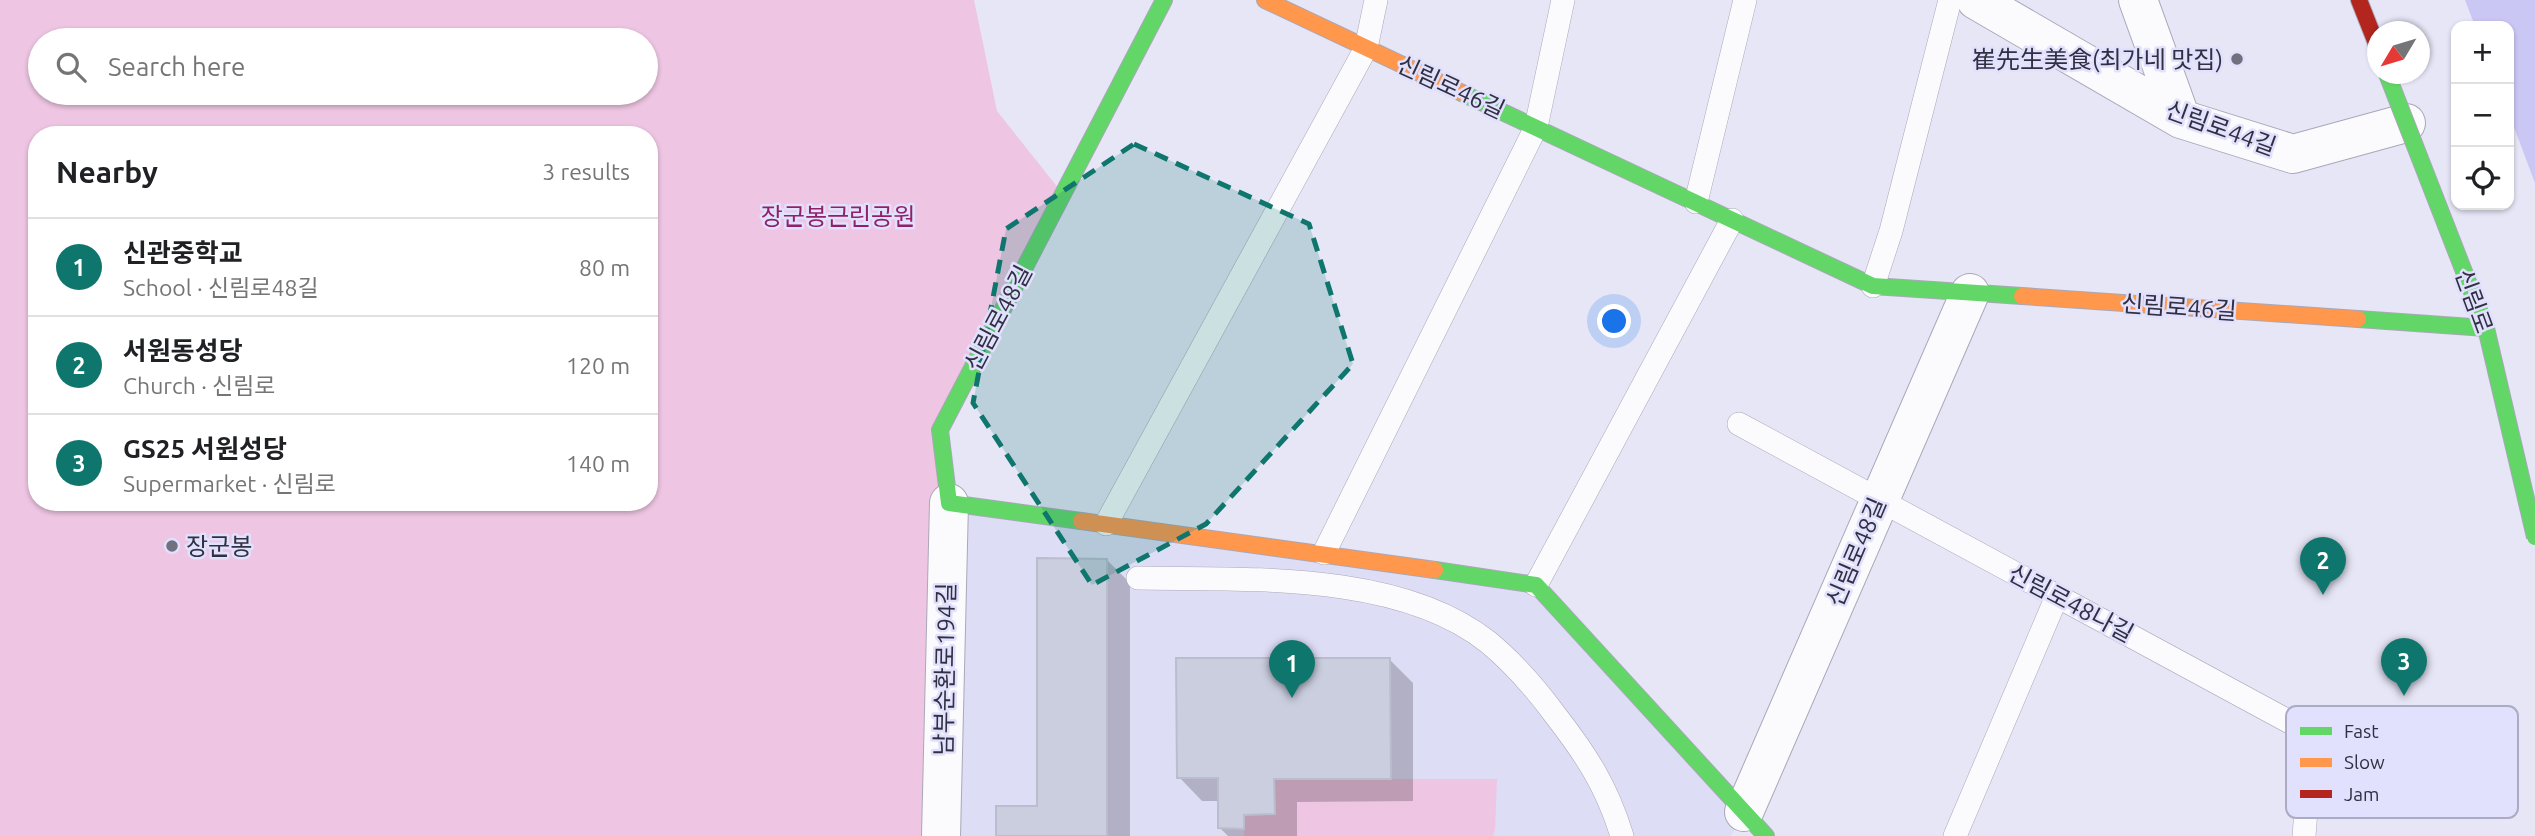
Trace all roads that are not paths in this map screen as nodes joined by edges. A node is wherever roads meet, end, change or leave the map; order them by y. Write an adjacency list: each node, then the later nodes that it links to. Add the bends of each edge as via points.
1 (1164, 0): 23 (street, 신림로48길, via 940,430)
2 (1265, 0): 11 (street, 신림로46길)
3 (1376, 0): 11 (lane, 신림로46길)
4 (1563, 0): 15 (lane, 신림로46길)
5 (1745, 0): 16 (lane)
6 (1950, 0): 18 (lane)
7 (1976, 0): 13 (street, 신림로44길)
8 (2138, 0): 13 (street)
9 (2359, 0): 10 (street)
10 (2367, 21)
11 (1366, 48): 15 (street, 신림로46길); 24 (lane)
12 (2391, 84): 14 (street, 신림로, bridge)
13 (2181, 119): 14 (street, 신림로44길, via 2293,153)
14 (2406, 123): 20 (street, 신림로, bridge)
15 (1536, 127): 16 (street, 신림로46길); 26 (lane)
16 (1696, 202): 17 (street, 신림로46길)
17 (1732, 220): 18 (street, 신림로46길); 28 (lane)
18 (1873, 286): 19 (street, 신림로46길)
19 (1970, 293): 20 (street, 신림로46길); 22 (street, 신림로48길)
20 (2486, 328): 25 (street, 신림로, bridge)
21 (1739, 424): 22 (lane, 신림로48나길)
22 (1879, 499): 29 (lane, 신림로48나길); 32 (street, 신림로48길)
23 (948, 503): 24 (street); 33 (street, 남부순환로194길)
24 (1106, 524): 26 (street)
25 (2535, 537)
26 (1324, 553): 28 (street)
27 (1138, 578): 34 (lane, via 1302,581 1378,593 1442,615 1486,641 1528,679 1587,756 1612,802)
28 (1536, 585): 32 (street, 신림로48길)
29 (2057, 596): 30 (lane, 신림로48나길); 35 (lane)
30 (2286, 720)
31 (2305, 818): 36 (lane, 신림로48나길)
32 (1755, 824)
33 (941, 836)
34 (1622, 836)
35 (1955, 836)
36 (2304, 836)

